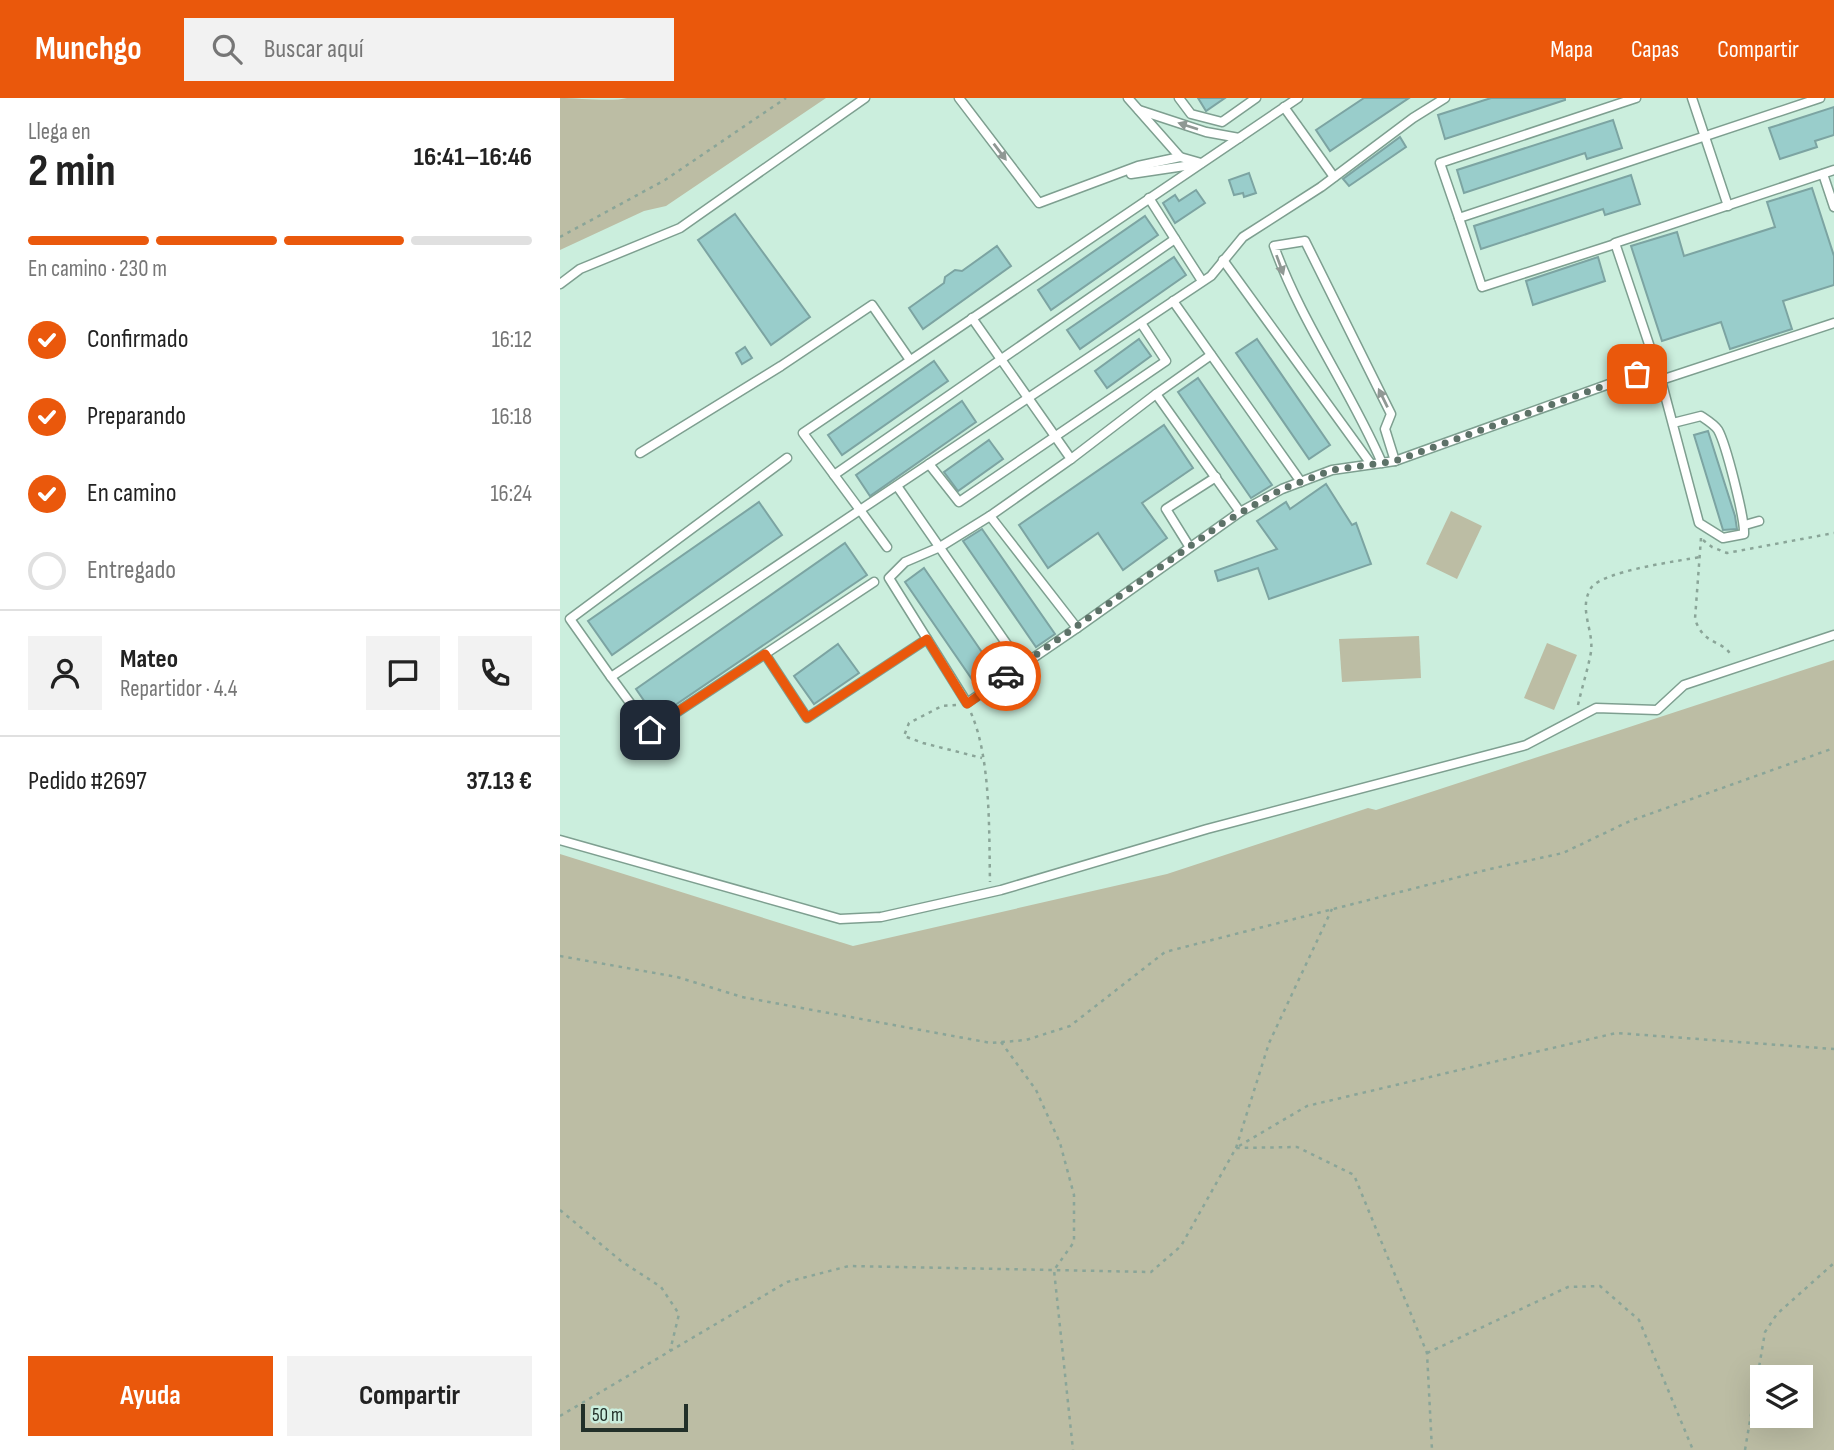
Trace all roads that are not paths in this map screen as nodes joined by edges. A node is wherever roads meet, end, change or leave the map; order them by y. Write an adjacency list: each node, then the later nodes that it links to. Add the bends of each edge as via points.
1 (865, 98): 29 (lane, via 680,228 580,269)
2 (959, 98): 15 (lane, one-way to 15, via 1039,203 1138,166)
3 (1128, 98): 12 (lane)
4 (1179, 98): 5 (lane, via 1191,114 1222,122)
5 (1256, 98)
6 (1298, 98): 11 (lane)
7 (1445, 98): 20 (lane)
8 (1636, 98): 24 (lane, via 1440,163)
9 (1692, 98): 13 (lane)
10 (1820, 98): 13 (lane)
11 (1284, 107): 14 (lane); 20 (lane)
12 (1139, 110): 14 (lane, one-way to 12); 15 (lane)
13 (1704, 136): 22 (lane); 24 (lane)
14 (1239, 138): 16 (lane)
15 (1180, 158): 16 (lane)
16 (1201, 163): 18 (lane); 21 (lane)
17 (1834, 170): 19 (lane)
18 (1131, 174)
19 (1823, 174): 22 (lane); 23 (lane)
20 (1334, 177): 27 (lane, via 1243,236)
21 (1149, 198): 25 (lane); 31 (lane)
22 (1728, 206): 26 (lane)
23 (1834, 206)
24 (1459, 218): 26 (lane, via 1482,287)
25 (1175, 239): 28 (lane); 36 (lane)
26 (1615, 244): 37 (lane)
27 (1223, 260): 28 (lane); 48 (lane)
28 (1202, 281): 30 (lane)
29 (560, 284)
30 (1173, 301): 32 (lane); 34 (lane)
31 (972, 318): 35 (lane); 36 (lane)
32 (1141, 323): 39 (lane); 41 (lane, via 1166,361)
33 (1834, 323): 37 (lane)
34 (1211, 355): 38 (lane); 51 (lane)
35 (910, 360): 42 (lane, via 872,305); 49 (lane, via 803,433)
36 (1002, 360): 39 (lane); 49 (lane)
37 (1661, 380): 40 (lane); 45 (lane, via 1637,374)
38 (1156, 394): 44 (lane); 50 (lane)
39 (1028, 398): 41 (lane); 47 (lane)
40 (1673, 424): 57 (lane, via 1702,416 1718,429); 57 (lane, via 1699,523 1723,538 1744,534)
41 (1055, 437): 44 (lane); 47 (lane, via 959,502)
42 (640, 453)
43 (787, 458): 67 (lane, via 570,619)
44 (1071, 459): 55 (lane)
45 (1395, 461): 46 (lane); 46 (lane, one-way to 46, via 1385,429 1391,414 1305,241 1274,246 1284,274)
46 (1382, 463): 48 (lane)
47 (929, 464): 52 (lane)
48 (1371, 464): 51 (lane, via 1332,470)
49 (834, 475): 53 (lane)
50 (1216, 477): 54 (lane); 58 (lane, via 1166,509)
51 (1301, 482): 54 (lane)
52 (897, 486): 53 (lane); 60 (lane)
53 (860, 510): 59 (lane); 67 (lane)
54 (1240, 512): 58 (lane)
55 (990, 516): 60 (lane); 62 (lane)
56 (1759, 521): 57 (lane)
57 (1745, 525)
58 (1189, 546): 62 (lane)
59 (887, 547)
60 (940, 547): 64 (lane, via 905,562 889,578); 66 (lane)
61 (874, 582): 65 (lane)
62 (1077, 628): 66 (lane)
63 (1834, 635): 68 (lane, via 1684,685 1657,710 1596,708 1526,745 1207,829 990,893 881,917 840,919)
64 (927, 639): 65 (lane, via 807,718); 66 (lane, via 967,704)
65 (765, 654): 67 (lane, via 650,730)
66 (1022, 666)
67 (611, 677)
68 (560, 840)

